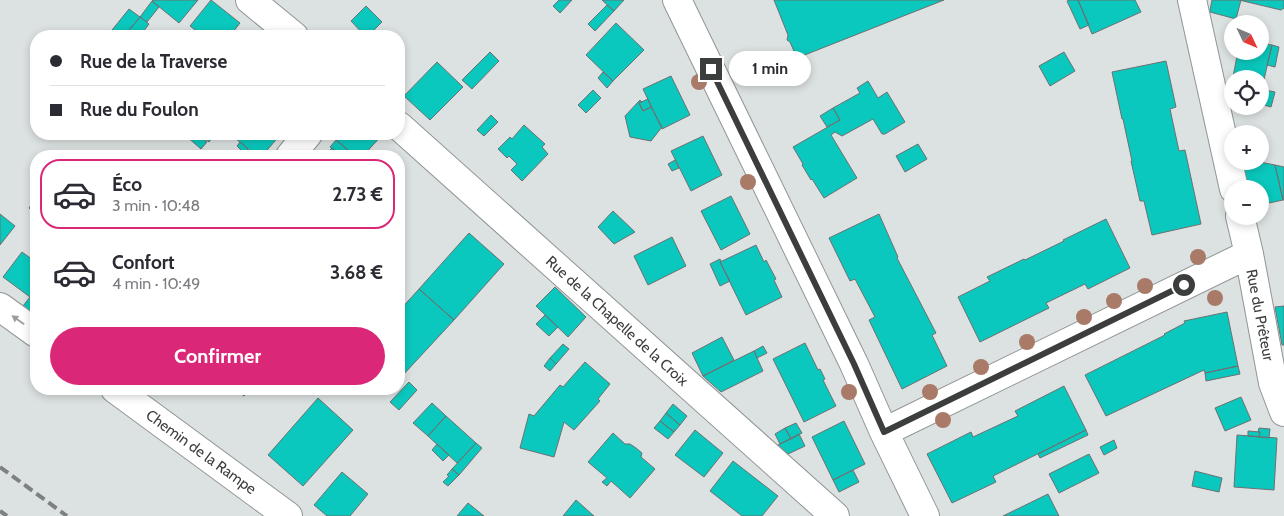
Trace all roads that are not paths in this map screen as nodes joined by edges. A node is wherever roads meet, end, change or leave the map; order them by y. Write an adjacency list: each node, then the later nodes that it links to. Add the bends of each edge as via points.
1 (250, 0): 4 (street)
2 (677, 0): 15 (street)
3 (1192, 0): 8 (street)
4 (287, 30)
5 (405, 131): 17 (street, Rue de la Chapelle de la Croix)
6 (303, 140): 7 (street)
7 (295, 150)
8 (1232, 180)
9 (1242, 225): 10 (street, Rue du Prêteur)
10 (1249, 254): 14 (street, Rue du Prêteur, via 1273,383); 15 (street)
11 (0, 307): 12 (street, one-way to 11)
12 (30, 329)
13 (123, 395): 16 (street, Chemin de la Rampe)
14 (1284, 412)
15 (884, 432): 18 (street)
16 (288, 516)
17 (835, 516)
18 (925, 516)

